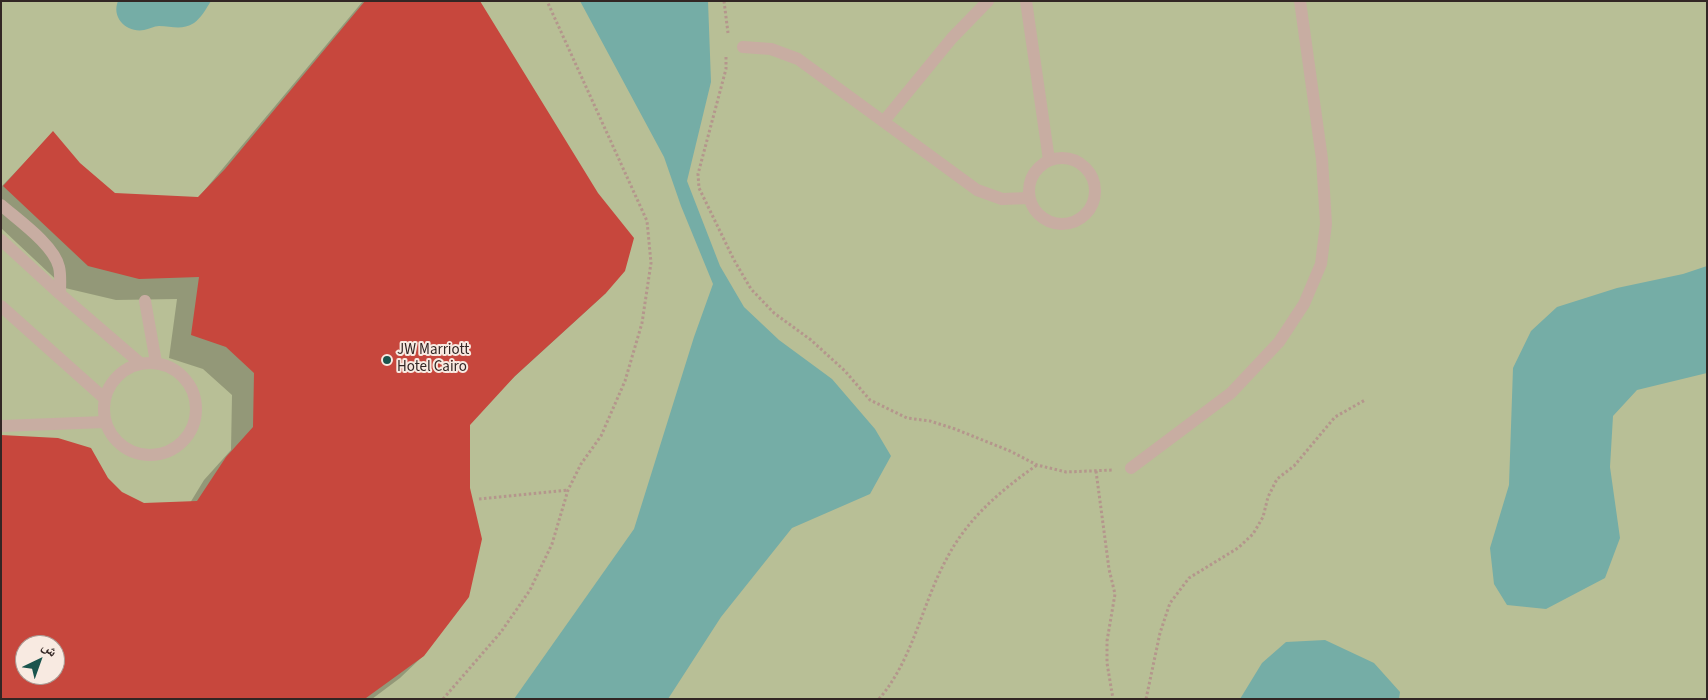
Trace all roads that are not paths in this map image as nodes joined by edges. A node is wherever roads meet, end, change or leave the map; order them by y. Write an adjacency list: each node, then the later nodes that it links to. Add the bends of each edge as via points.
1 (988, 1): 5 (street, via 952,38)
2 (1026, 1): 6 (street)
3 (1300, 1): 18 (street, via 1322,159 1326,224 1321,264 1304,304 1273,349 1231,393)
4 (743, 47): 5 (street, via 771,49 798,59)
5 (884, 121): 7 (street, via 977,190 1002,199)
6 (1049, 160): 7 (street, via 1032,176); 7 (street, via 1072,160 1090,174 1094,184 1091,207 1074,222 1052,223 1034,209)
7 (1029, 198)
8 (1, 205): 10 (street, via 56,258 60,268)
9 (1, 240): 10 (street)
10 (60, 294): 14 (street)
11 (145, 301): 13 (street)
12 (1, 306): 15 (street)
13 (156, 362): 14 (street); 16 (street, via 177,371 192,388 197,409 192,431 177,448 156,456 134,453 116,441)
14 (140, 363): 15 (street, via 124,370 111,382)
15 (104, 398): 16 (street)
16 (105, 422): 17 (street)
17 (1, 426)
18 (1131, 468)

